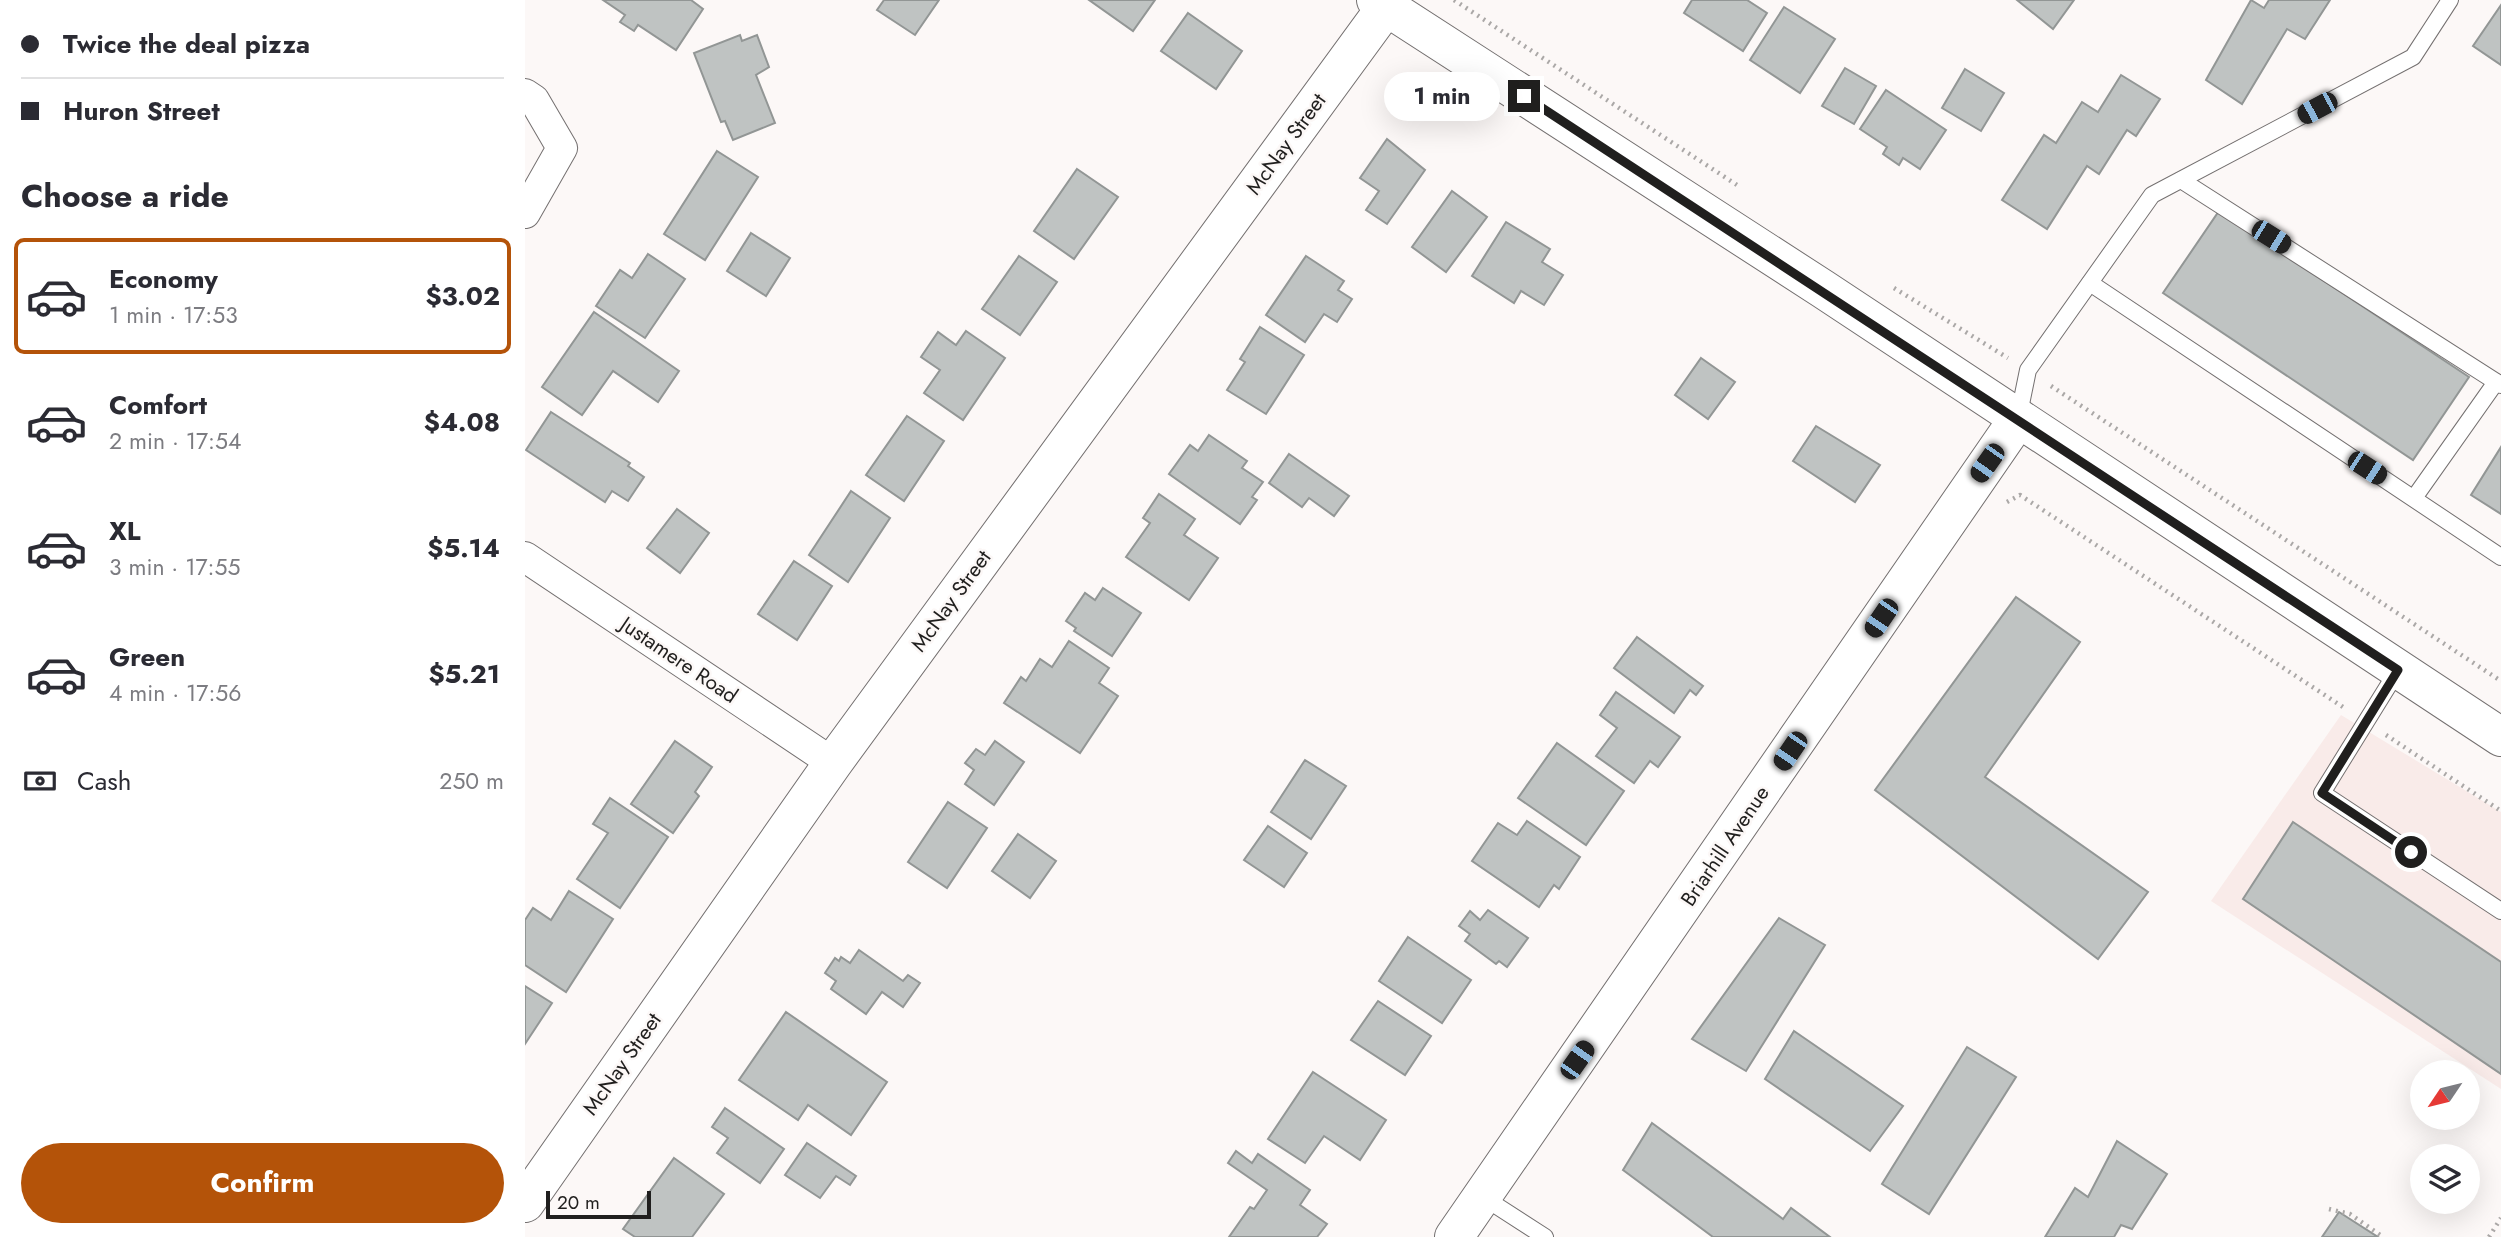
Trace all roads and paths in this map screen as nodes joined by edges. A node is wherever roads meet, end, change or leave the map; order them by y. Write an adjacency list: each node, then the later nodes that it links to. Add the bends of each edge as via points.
1 (1454, 0): 6 (path)
2 (2450, 0): 5 (lane, via 2413,57)
3 (1381, 3): 12 (street); 21 (street, McNay Street)
4 (525, 94): 7 (street, via 534,100 562,148)
5 (2181, 180): 8 (lane, via 2152,195); 11 (lane)
6 (1742, 189)
7 (525, 213)
8 (2090, 283): 10 (lane); 13 (lane)
9 (1892, 286): 10 (path)
10 (2028, 370): 12 (lane); 18 (path)
11 (2499, 384): 13 (lane)
12 (2018, 419): 17 (street); 24 (street, Briarhill Avenue)
13 (2414, 498): 16 (lane)
14 (2003, 504): 19 (path, via 2020,495)
15 (525, 557): 21 (street, Justamere Road)
16 (2501, 557)
17 (2398, 670): 19 (lane); 20 (street)
18 (2501, 681)
19 (2366, 722): 22 (path); 23 (lane, via 2322,793)
20 (2501, 737)
21 (832, 763): 25 (street, McNay Street)
22 (2501, 811)
23 (2501, 911)
24 (1483, 1197): 28 (street, Briarhill Avenue); 29 (lane)
25 (525, 1203)
26 (2329, 1209): 30 (path, via 2350,1214)
27 (2501, 1218): 31 (path)
28 (1454, 1237)
29 (1545, 1237)
30 (2383, 1237)
31 (2489, 1237)

